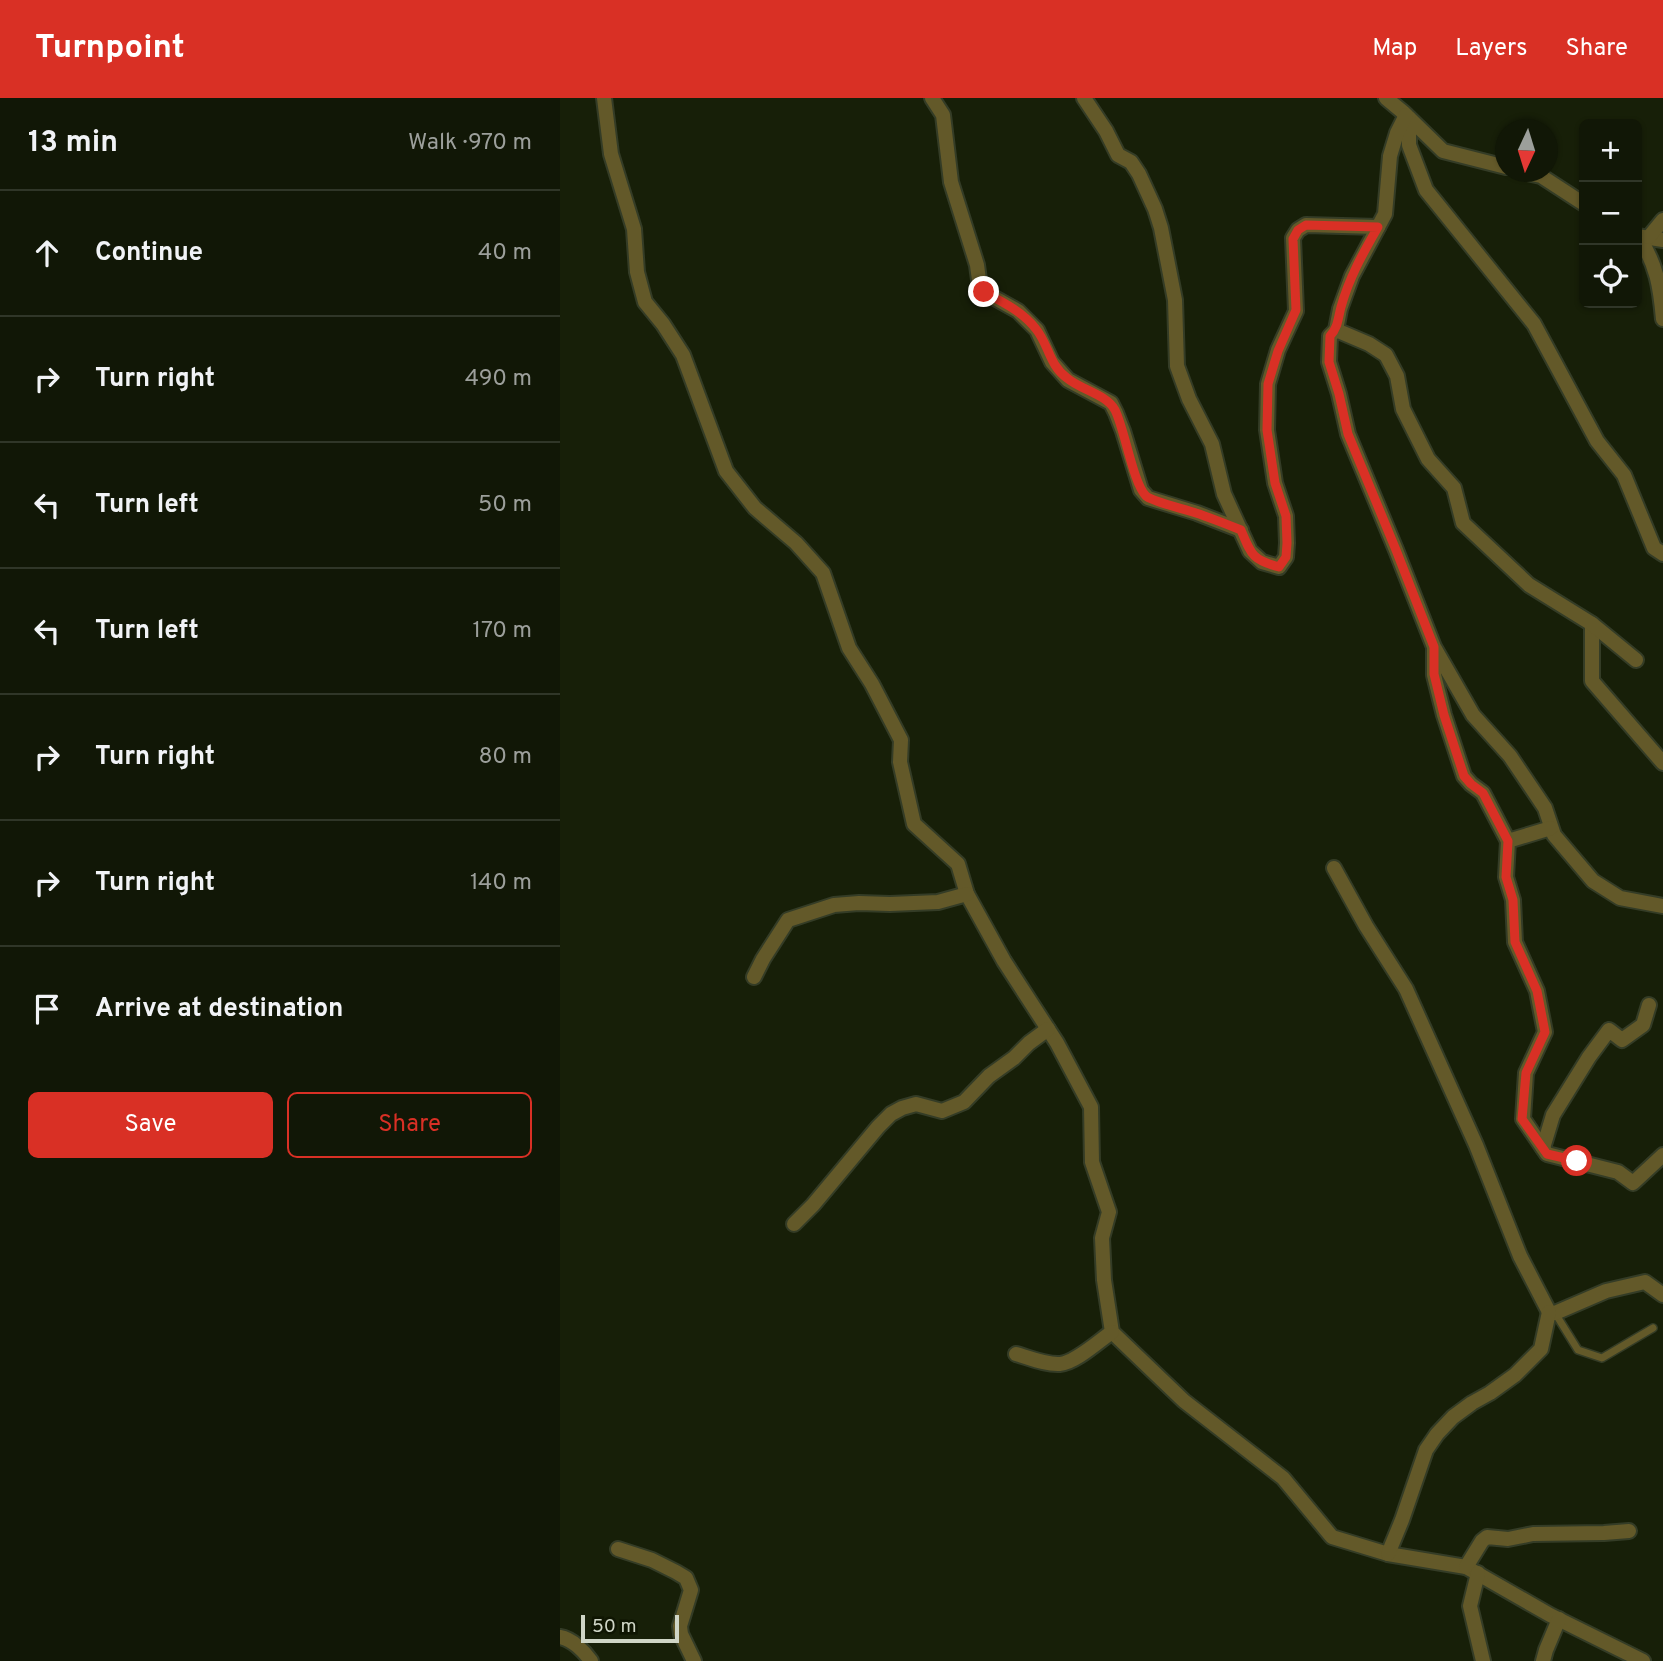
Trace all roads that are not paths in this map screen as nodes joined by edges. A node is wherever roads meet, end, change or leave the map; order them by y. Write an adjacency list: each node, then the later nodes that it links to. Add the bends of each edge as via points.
1 (604, 98): 23 (street, via 611,154 634,229 646,302 683,355 726,471 755,508 823,573 849,648 901,740 900,762 914,824 958,863)
2 (932, 98): 14 (street, via 943,116 951,182 984,292 1018,311 1037,330 1056,369 1068,380 1111,403 1147,498)
3 (1084, 98): 14 (street, via 1118,155 1131,162 1139,174 1155,209 1175,300 1177,366 1212,444 1224,494)
4 (1386, 98): 5 (street)
5 (1408, 117): 6 (street, via 1443,151); 10 (street, via 1390,156 1385,214); 15 (street, via 1409,145 1426,190 1534,324 1597,441 1625,475 1654,548)
6 (1495, 164)
7 (1550, 182): 8 (street)
8 (1579, 201)
9 (1663, 220): 11 (street)
10 (1378, 227): 13 (street, via 1346,291); 14 (street, via 1306,225 1293,239 1296,310 1268,384 1267,430 1275,483 1286,516 1286,557 1279,567 1262,562 1250,551)
11 (1647, 237): 12 (street)
12 (1663, 319)
13 (1336, 330): 16 (street, via 1386,355 1397,376 1402,409 1428,459 1454,488 1463,523 1529,585); 17 (street, via 1330,336 1329,362 1348,434)
14 (1241, 530)
15 (1663, 554)
16 (1592, 624): 18 (street); 19 (street, via 1592,681)
17 (1434, 647): 20 (street, via 1473,715 1510,756 1545,808); 21 (street, via 1434,674 1464,776 1483,793)
18 (1636, 660)
19 (1663, 763)
20 (1551, 828): 21 (street); 24 (street, via 1593,881 1620,898)
21 (1508, 841): 28 (street, via 1506,877 1513,900 1515,942 1537,991 1545,1032 1526,1073 1522,1119)
22 (1334, 868): 32 (street, via 1406,989 1520,1256)
23 (967, 894): 25 (street, via 938,902 834,905 788,920); 27 (street)
24 (1663, 906)
25 (754, 977)
26 (1649, 1004): 28 (street, via 1643,1025 1622,1040 1609,1030 1589,1057 1553,1115)
27 (1048, 1029): 30 (street, via 964,1102 942,1111 916,1104 891,1114); 34 (street, via 1091,1107 1092,1162 1109,1212 1102,1238)
28 (1543, 1148): 29 (street, via 1547,1154 1618,1172 1633,1183)
29 (1663, 1155)
30 (794, 1224)
31 (1663, 1295): 32 (street, via 1645,1282)
32 (1552, 1312): 33 (lane, via 1578,1350 1602,1358); 38 (street, via 1541,1349 1515,1375 1454,1417 1426,1450)
33 (1653, 1328)
34 (1112, 1332): 35 (street, via 1062,1364); 38 (street, via 1184,1401 1283,1478 1332,1537)
35 (1016, 1354)
36 (1629, 1531): 39 (street, via 1487,1537)
37 (618, 1549): 43 (street, via 686,1578 691,1590 681,1634)
38 (1388, 1554): 39 (street)
39 (1472, 1570): 40 (street); 44 (street, via 1470,1606)
40 (1559, 1619): 45 (street); 46 (street)
41 (560, 1637): 42 (street)
42 (591, 1661)
43 (694, 1661)
44 (1483, 1661)
45 (1543, 1661)
46 (1643, 1661)

